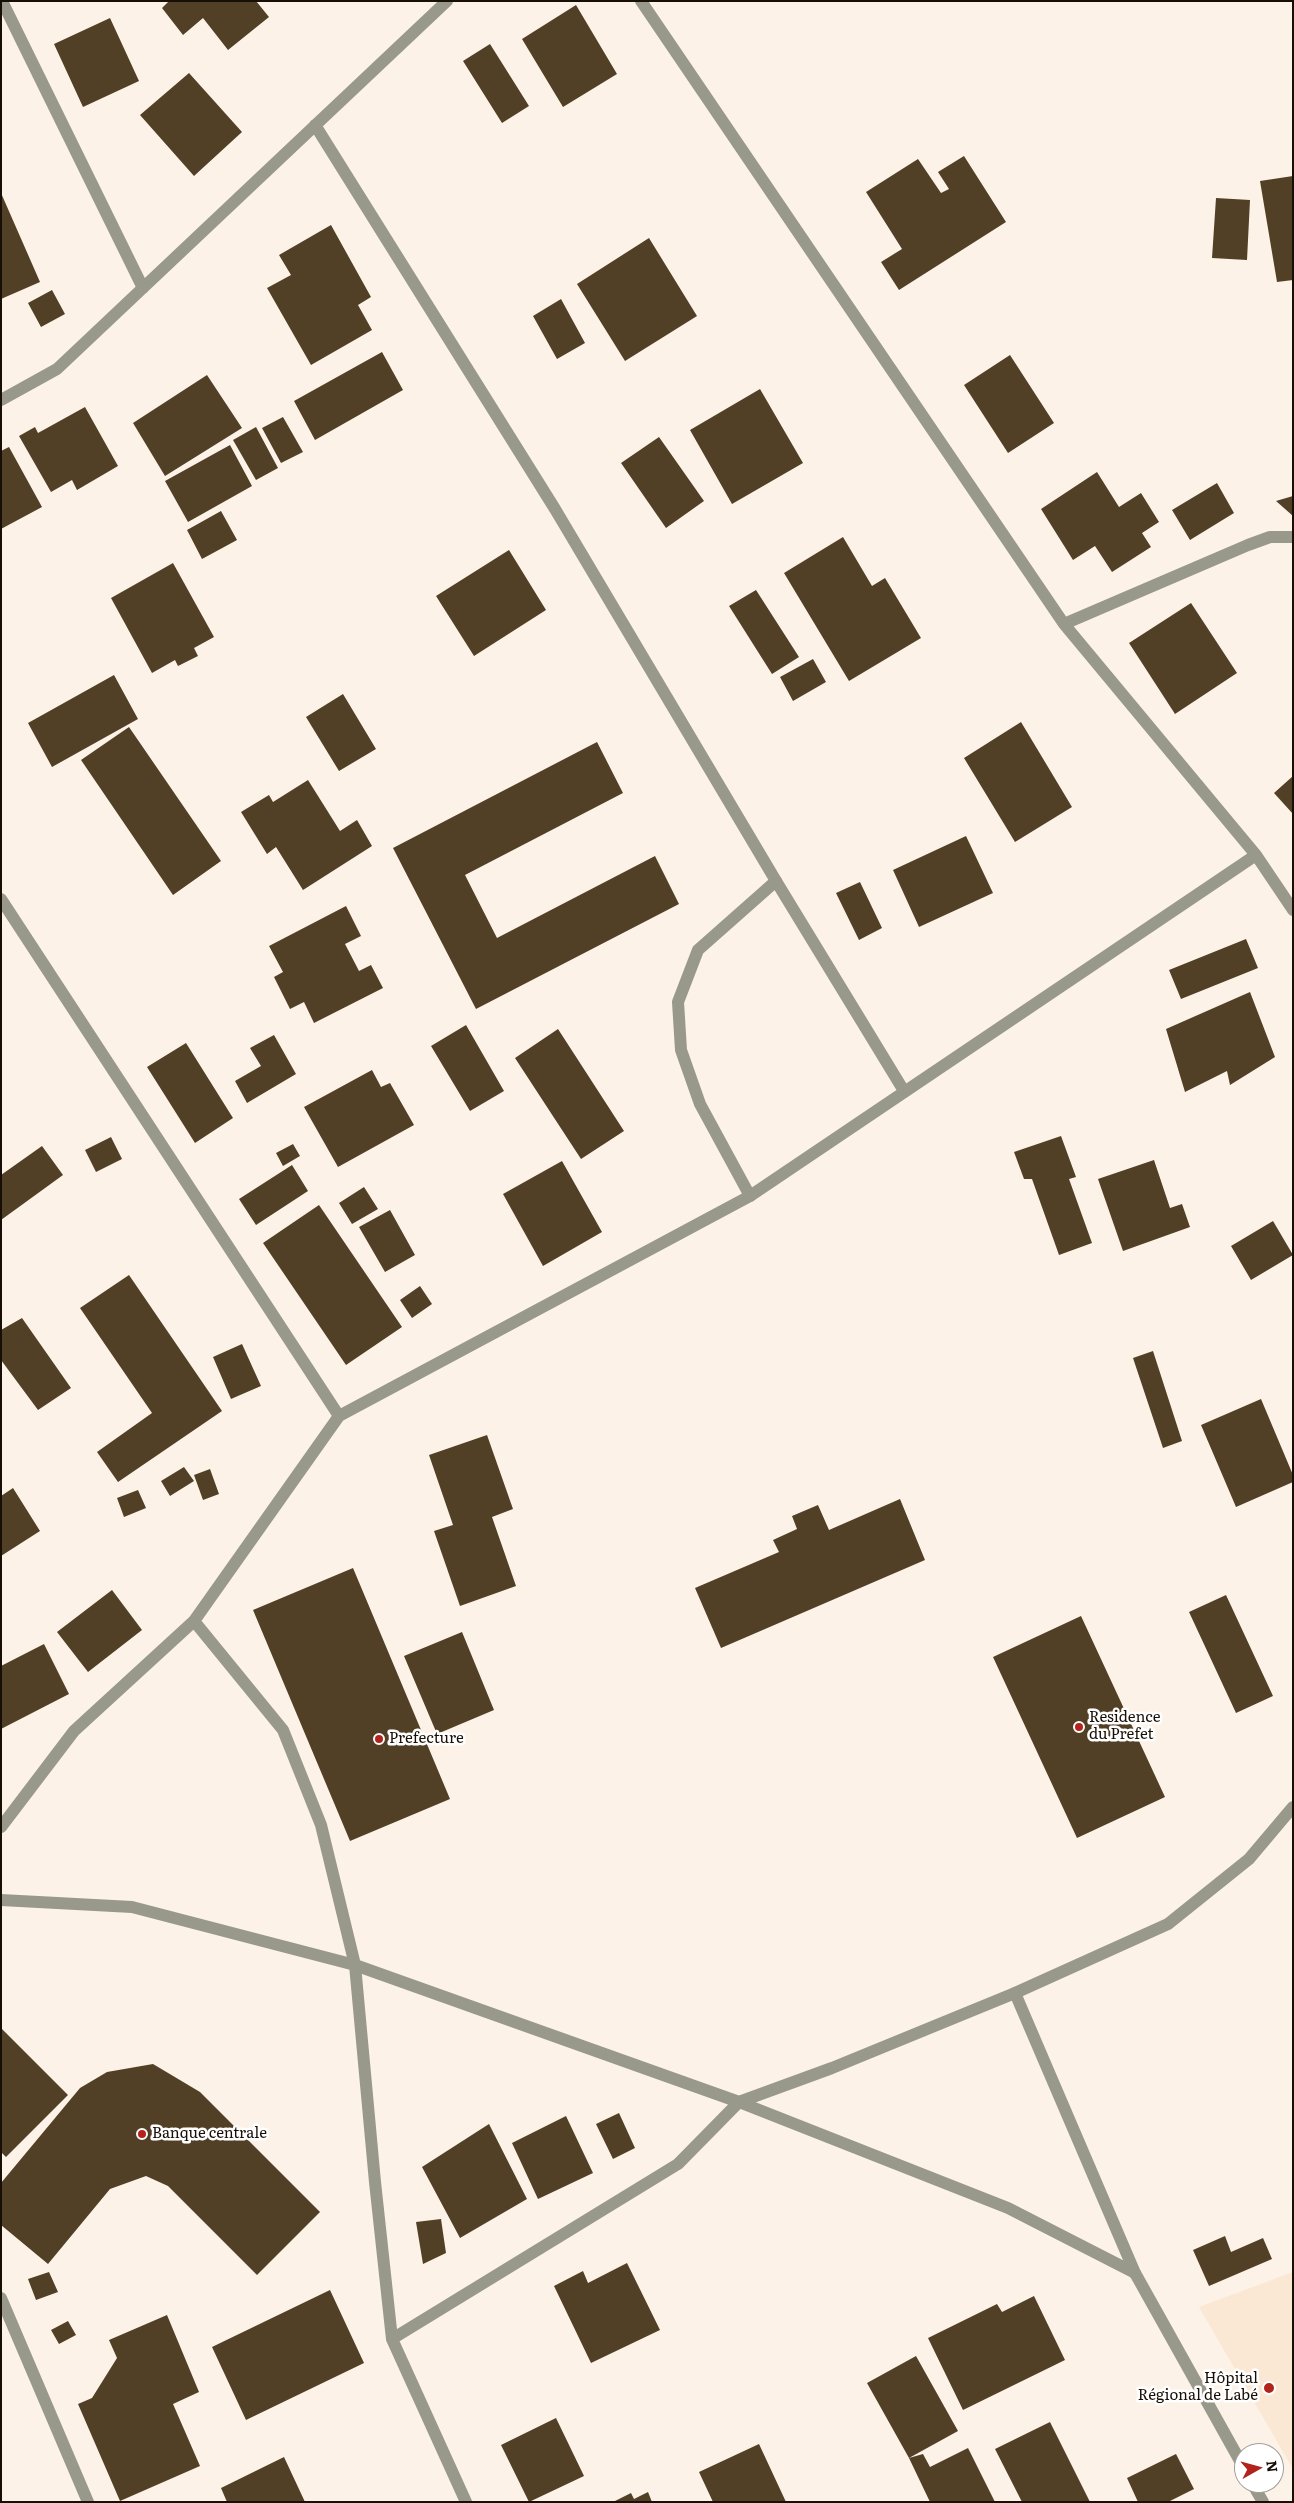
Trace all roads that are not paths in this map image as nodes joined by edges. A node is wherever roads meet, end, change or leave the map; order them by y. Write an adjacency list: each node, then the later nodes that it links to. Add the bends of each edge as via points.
1 (2, 1): 5 (street)
2 (447, 1): 4 (street)
3 (640, 1): 8 (street)
4 (314, 125): 5 (street); 10 (street, via 555,509)
5 (143, 288): 6 (street, via 57,369)
6 (1, 400)
7 (1293, 537): 8 (street, via 1270,537 1248,545)
8 (1064, 624): 9 (street)
9 (1256, 855): 12 (street); 13 (street)
10 (776, 881): 13 (street); 14 (street, via 698,950 678,1002 681,1050 700,1104)
11 (1, 899): 15 (street)
12 (1293, 910)
13 (904, 1091): 14 (street)
14 (750, 1196): 15 (street)
15 (339, 1416): 16 (street)
16 (194, 1622): 18 (street, via 74,1731); 20 (street, via 283,1730 321,1825)
17 (1293, 1807): 21 (street, via 1249,1859 1168,1924)
18 (1, 1827)
19 (1, 1900): 20 (street, via 132,1907)
20 (355, 1965): 22 (street); 25 (street)
21 (1015, 1992): 22 (street, via 832,2068); 23 (street)
22 (739, 2102): 23 (street, via 1008,2208); 25 (street, via 678,2164)
23 (1134, 2273): 26 (street)
24 (1, 2298): 27 (street)
25 (392, 2339): 28 (street)
26 (1234, 2450)
27 (88, 2502)
28 (466, 2502)

